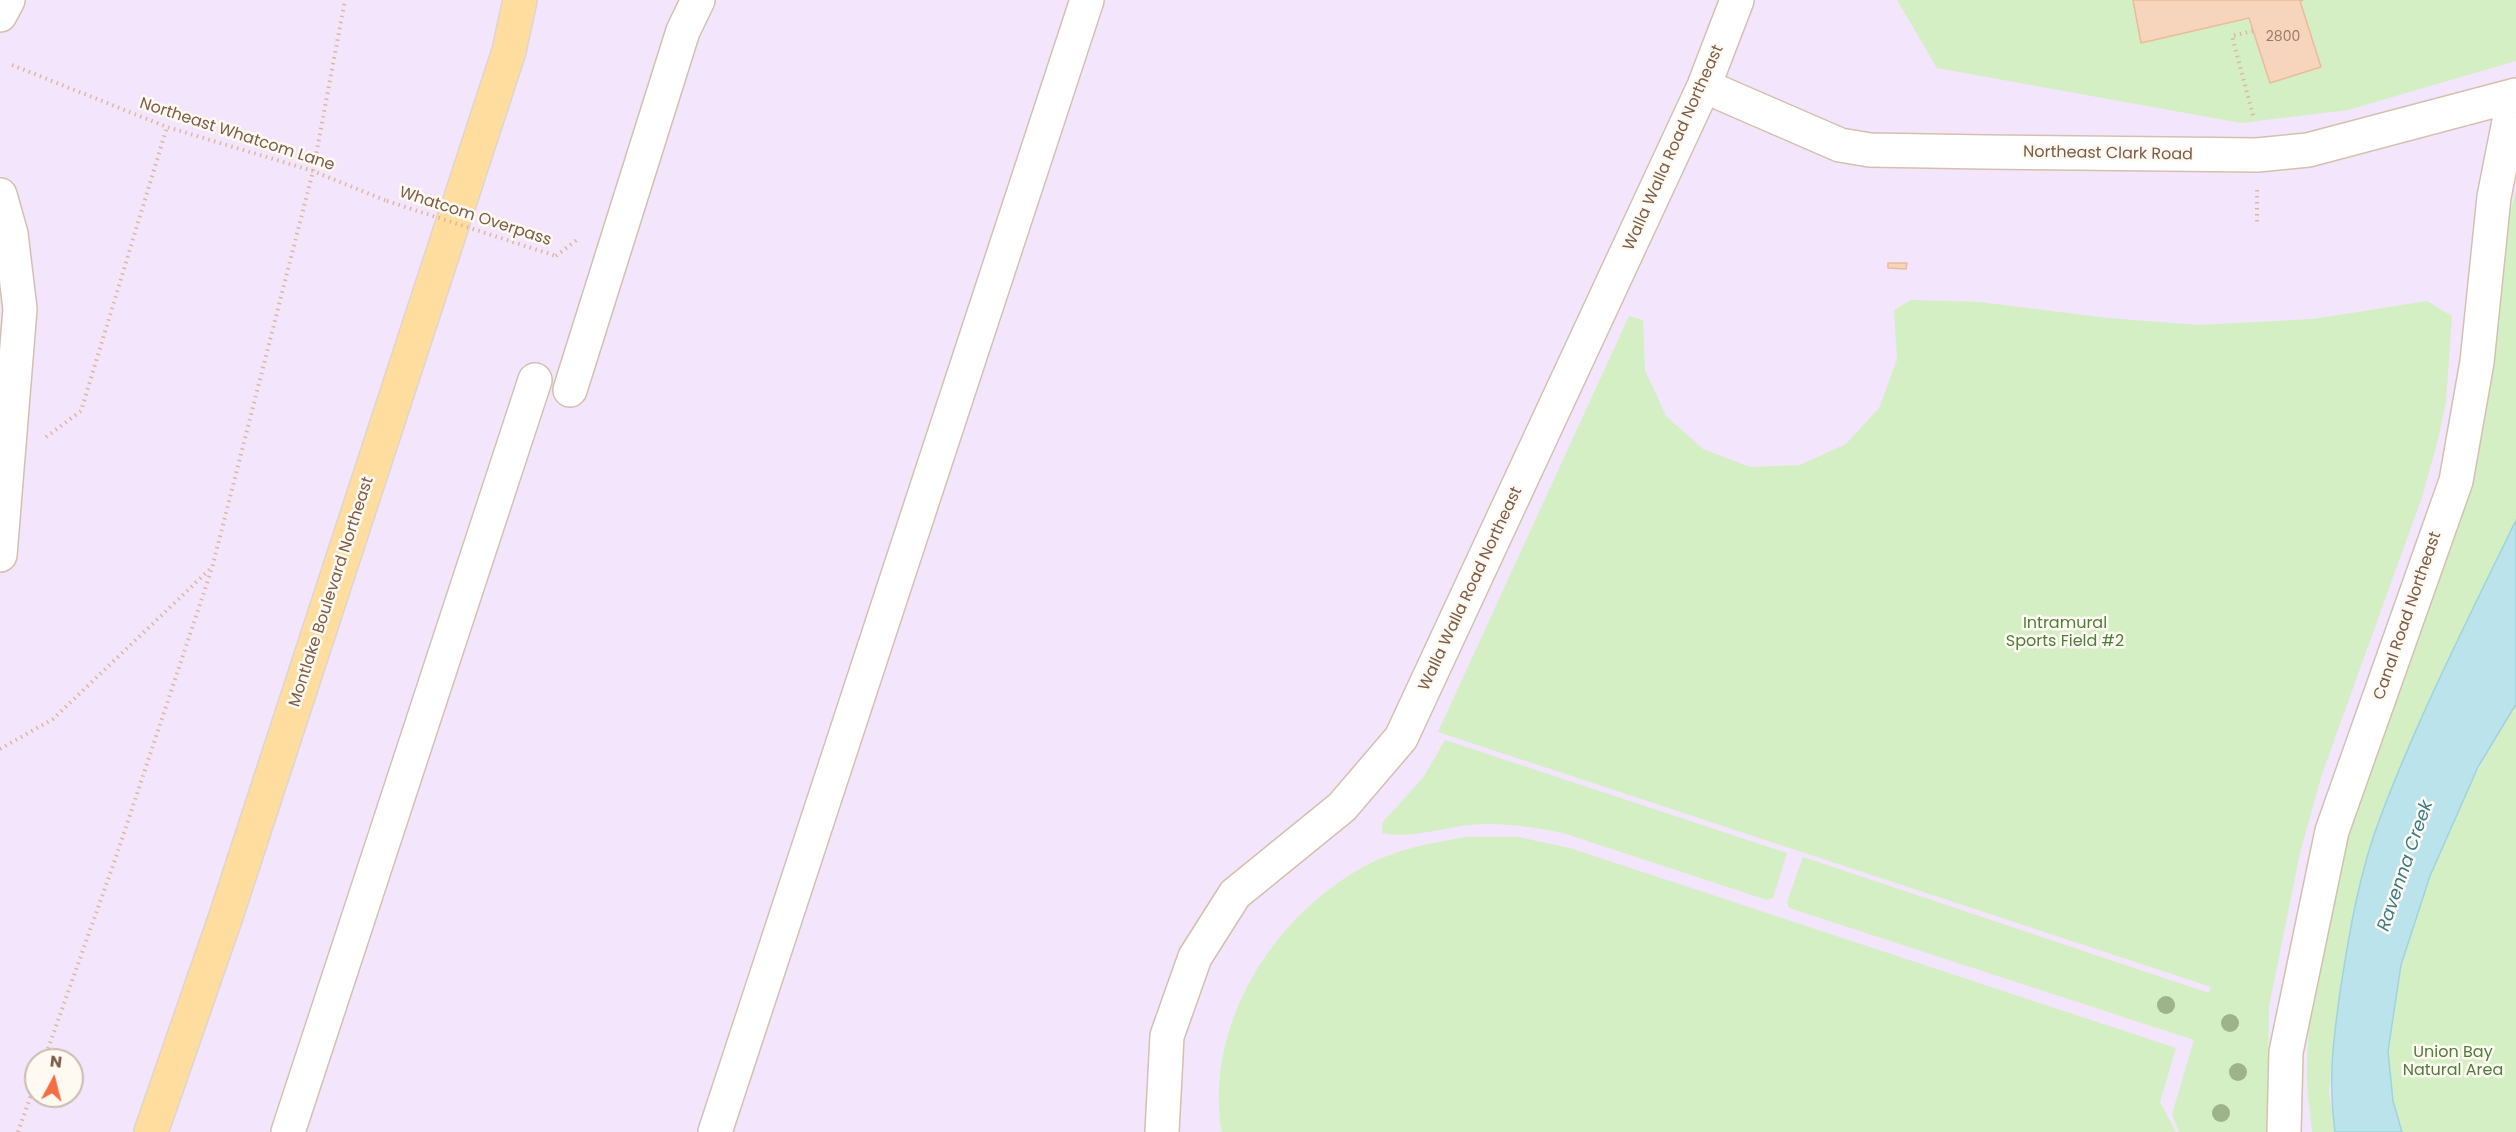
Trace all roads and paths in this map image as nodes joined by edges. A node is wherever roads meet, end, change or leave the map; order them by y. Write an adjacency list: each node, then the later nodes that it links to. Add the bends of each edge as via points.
1 (8, 0): 8 (street)
2 (345, 0): 14 (path)
3 (520, 0): 9 (main road, Montlake Boulevard Northeast)
4 (537, 0): 9 (main road, Montlake Boulevard Northeast)
5 (698, 0): 19 (street, via 683,31)
6 (1087, 0): 29 (street)
7 (1737, 0): 11 (street, Walla Walla Road Northeast)
8 (0, 15)
9 (509, 51): 27 (main road, Montlake Boulevard Northeast)
10 (12, 65): 13 (path, Northeast Whatcom Lane)
11 (1704, 86): 12 (street, Northeast Clark Road, via 1840,145 1938,152 2257,155 2308,150); 30 (street, Walla Walla Road Northeast, via 1401,738 1342,807 1235,894 1195,957 1167,1036)
12 (2515, 95): 31 (street, Canal Road Northeast, via 2494,197 2476,362 2456,481 2332,831 2286,1052)
13 (167, 127): 14 (path, Northeast Whatcom Lane); 20 (path, via 81,411)
14 (313, 171): 16 (path, Northeast Whatcom Lane); 22 (path)
15 (0, 195): 20 (street, via 11,234 20,309)
16 (387, 201): 17 (path, Whatcom Overpass, bridge, via 556,256)
17 (582, 235)
18 (535, 380): 28 (street)
19 (570, 390)
20 (15, 448): 21 (street)
21 (0, 555)
22 (212, 568): 23 (path, via 53,719); 24 (path)
23 (0, 749)
24 (48, 1048)
25 (26, 1108): 26 (path)
26 (18, 1132)
27 (151, 1132)
28 (288, 1132)
29 (715, 1132)
30 (1162, 1132)
31 (2284, 1132)

